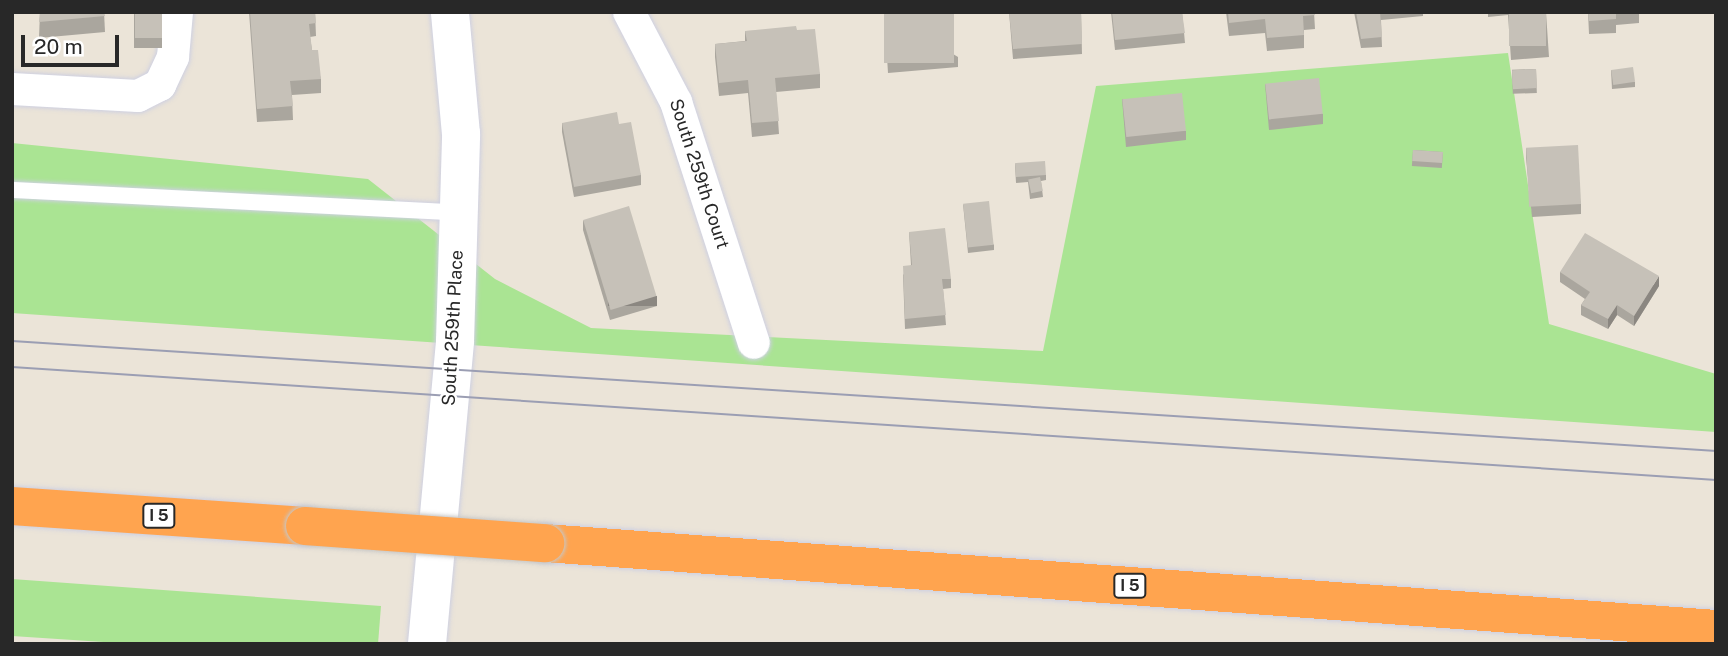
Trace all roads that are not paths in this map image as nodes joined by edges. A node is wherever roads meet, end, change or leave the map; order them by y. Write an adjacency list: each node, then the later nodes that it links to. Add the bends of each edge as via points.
1 (177, 12): 4 (street, via 173,57 160,85 149,91 138,96)
2 (450, 12): 6 (main road, South 259th Place, via 461,134)
3 (629, 12): 7 (street, South 259th Court, via 677,102)
4 (12, 89)
5 (12, 190): 6 (lane)
6 (458, 213): 10 (main road, South 259th Place, via 455,341)
7 (754, 342)
8 (12, 506): 9 (highway, I 5, bridge)
9 (1716, 629)
10 (426, 644)

